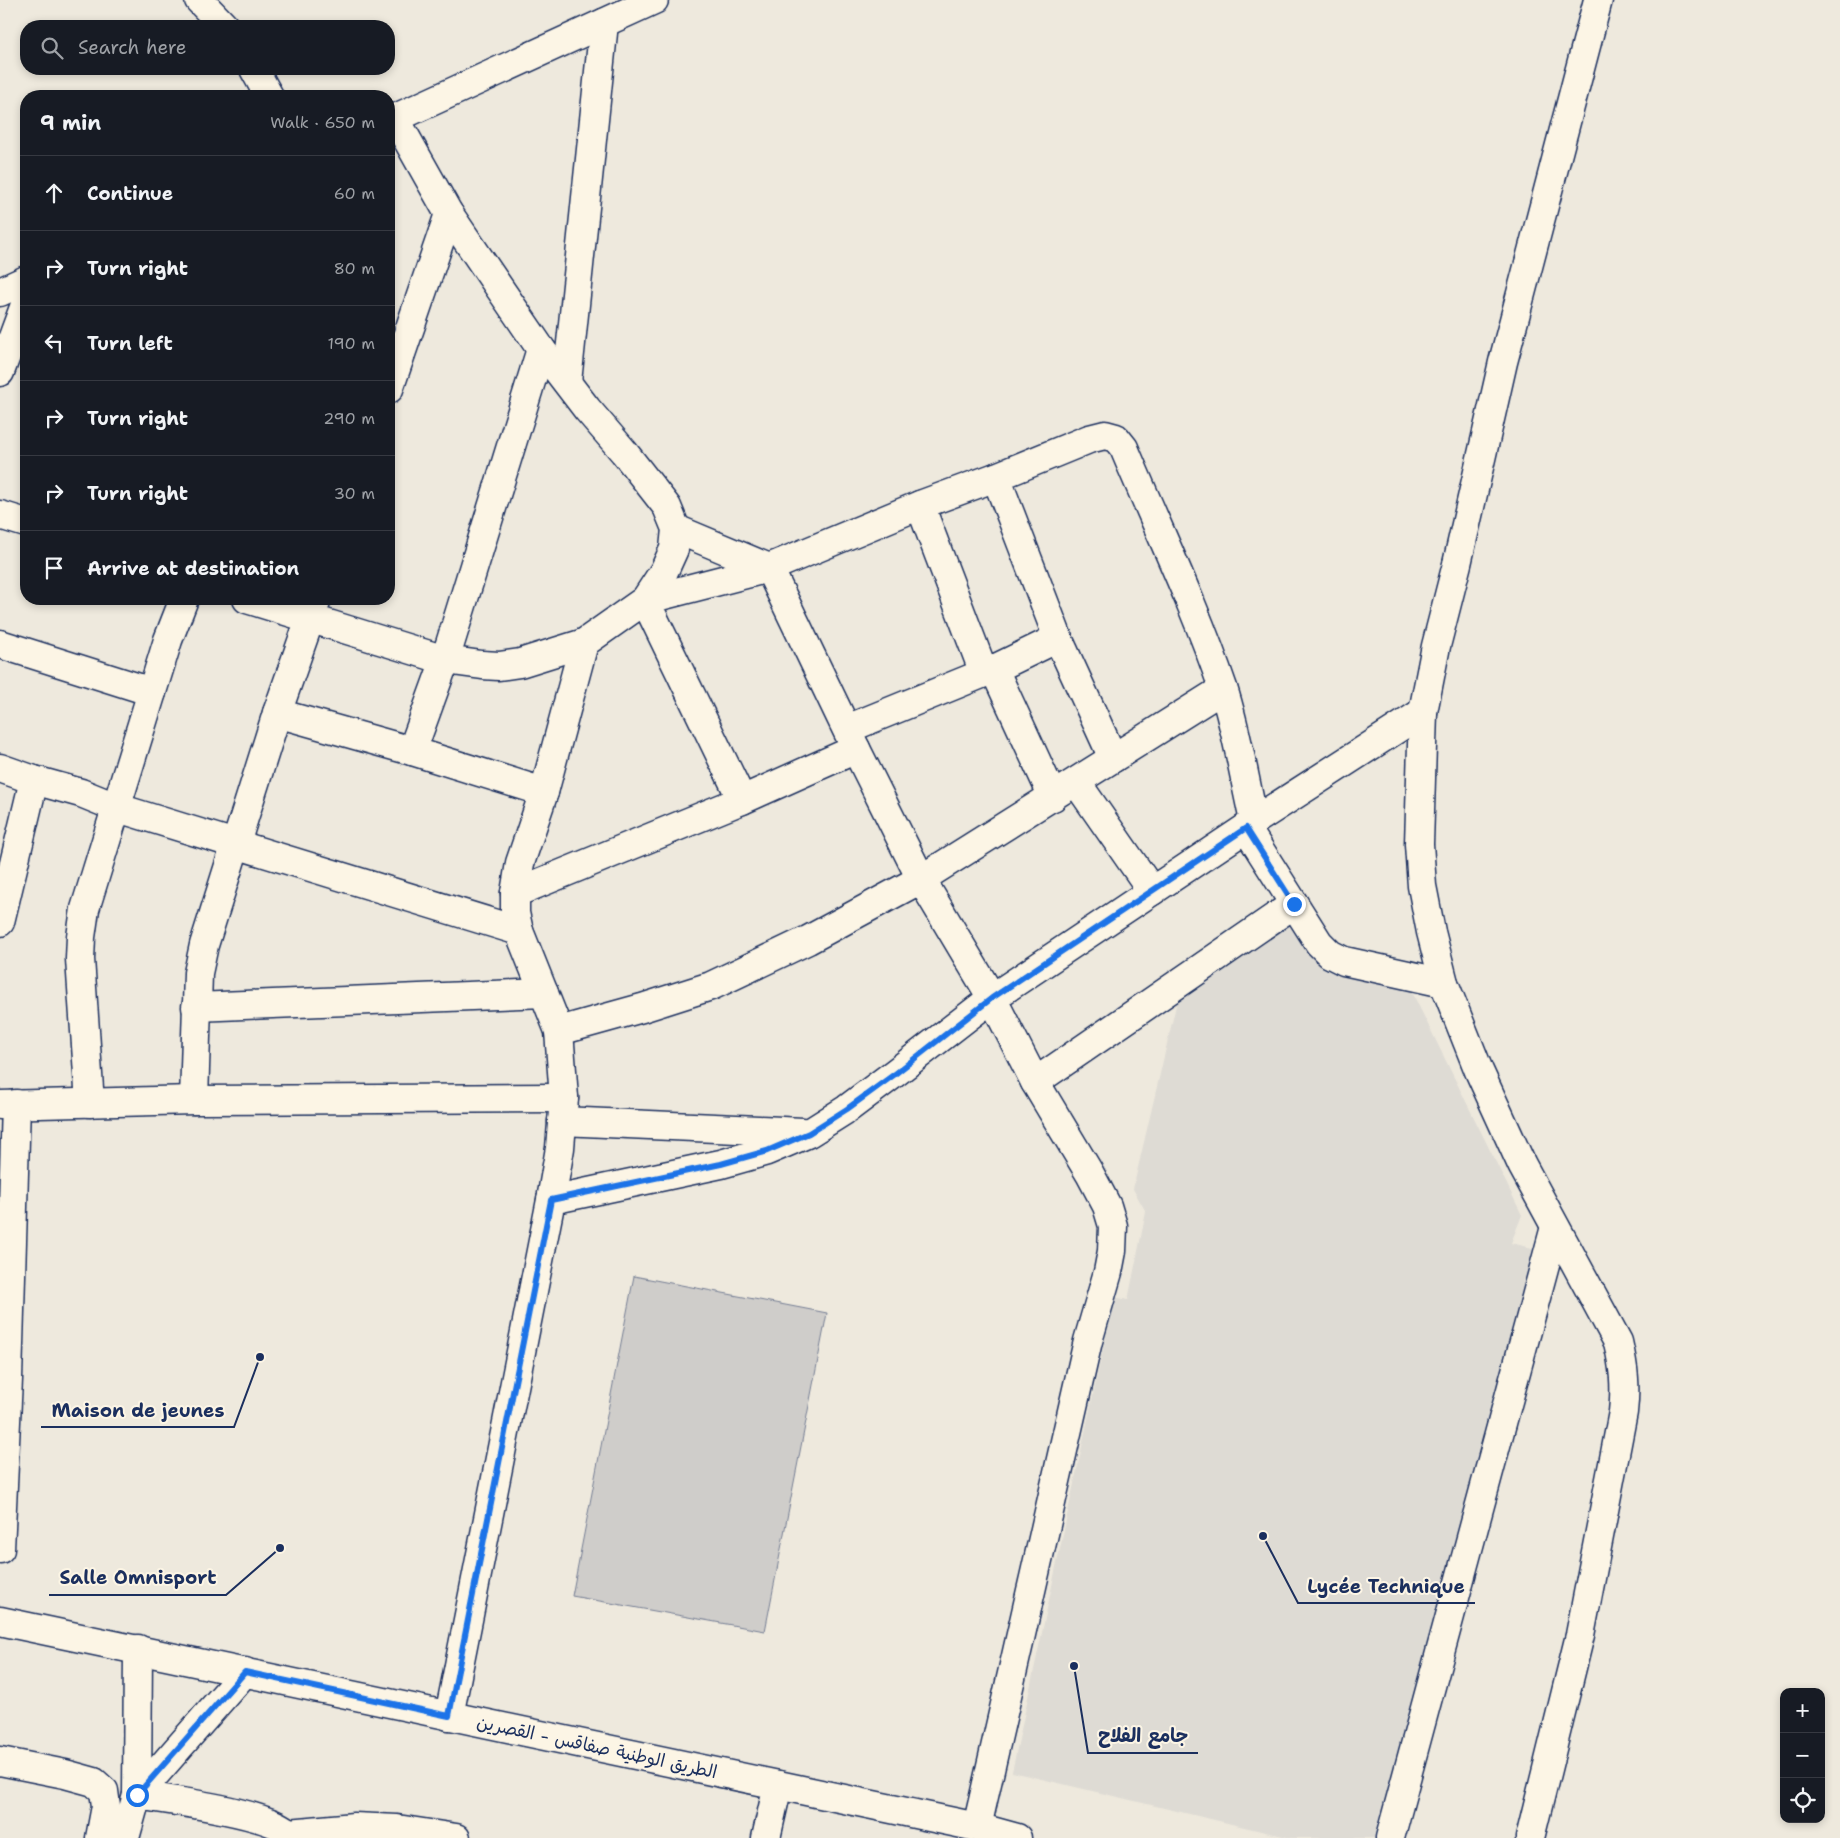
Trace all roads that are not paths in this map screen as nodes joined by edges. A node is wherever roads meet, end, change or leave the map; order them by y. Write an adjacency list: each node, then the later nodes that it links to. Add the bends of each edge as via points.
1 (199, 0): 4 (street)
2 (654, 0): 5 (street)
3 (1598, 0): 35 (street, via 1503,362)
4 (218, 20)
5 (604, 23): 8 (street); 17 (street)
6 (257, 75): 7 (street)
7 (266, 90)
8 (395, 119)
9 (395, 125): 10 (street)
10 (449, 214): 14 (street); 16 (street)
11 (20, 283): 12 (street)
12 (0, 292)
13 (20, 318): 15 (street)
14 (541, 349): 17 (street); 31 (street)
15 (0, 372)
16 (395, 372)
17 (566, 382): 22 (street, via 667,507)
18 (996, 476): 19 (street); 28 (street); 33 (street, via 1089,438 1116,438 1124,448 1204,635)
19 (920, 505): 23 (street); 32 (street)
20 (0, 515): 21 (street)
21 (20, 521)
22 (676, 529): 23 (street); 24 (street, via 674,549)
23 (769, 568): 24 (street); 37 (street)
24 (645, 600): 29 (street); 45 (street)
25 (182, 605): 34 (street)
26 (287, 605): 27 (street)
27 (313, 609): 31 (street); 36 (street)
28 (1058, 638): 32 (street); 39 (street)
29 (584, 643): 31 (street, via 520,663 499,666); 43 (street)
30 (0, 644): 34 (street)
31 (445, 660): 38 (street)
32 (989, 671): 37 (street); 44 (street)
33 (1223, 689): 39 (street); 47 (street, via 1235,734)
34 (152, 692): 46 (street)
35 (1423, 712): 47 (street); 55 (street, via 1419,844 1422,886)
36 (277, 714): 38 (street); 48 (street)
37 (852, 739): 45 (street); 49 (street)
38 (412, 751): 43 (street)
39 (1113, 758): 42 (street)
40 (0, 768): 41 (street)
41 (34, 780): 46 (street, via 81,793); 53 (street)
42 (1077, 782): 44 (street); 50 (street)
43 (544, 792): 51 (street, via 520,863)
44 (1053, 797): 49 (street)
45 (742, 800): 51 (street)
46 (118, 808): 48 (street); 62 (street, via 85,909 81,936)
47 (1250, 825): 50 (street); 52 (street)
48 (235, 845): 54 (street); 58 (street, via 204,945)
49 (921, 879): 57 (street); 59 (street, via 808,940 711,986)
50 (1152, 890): 57 (street)
51 (515, 893): 54 (street)
52 (1294, 904): 55 (street, via 1330,954 1344,961); 60 (street)
53 (0, 922)
54 (519, 931): 56 (street)
55 (1444, 983): 67 (street, via 1522,1164)
56 (544, 993): 58 (street); 59 (street)
57 (992, 998): 60 (street); 65 (street, via 895,1074)
58 (196, 1008): 61 (street)
59 (559, 1031): 64 (street)
60 (1035, 1082): 76 (street, via 1107,1206 1113,1226 1112,1251 1088,1341)
61 (194, 1100): 62 (street); 64 (street)
62 (90, 1103): 63 (street)
63 (8, 1104): 68 (street, via 8,1379)
64 (563, 1109): 65 (street); 66 (street)
65 (809, 1133): 66 (street, via 767,1151 721,1164)
66 (551, 1200): 72 (street)
67 (1555, 1227): 83 (street); 84 (street, via 1618,1342 1626,1386 1580,1635)
68 (0, 1549)
69 (0, 1621): 70 (street, الطريق الوطنية صفاقس - القصرين)
70 (138, 1649): 71 (street, الطريق الوطنية صفاقس - القصرين); 75 (street)
71 (245, 1672): 72 (street, الطريق الوطنية صفاقس - القصرين); 75 (street)
72 (449, 1716): 74 (street, الطريق الوطنية صفاقس - القصرين)
73 (0, 1761): 78 (street, via 94,1782 104,1791 106,1806)
74 (778, 1785): 76 (street, الطريق الوطنية صفاقس - القصرين); 81 (street)
75 (137, 1795): 77 (street, via 260,1818); 79 (street)
76 (977, 1827): 82 (street, الطريق الوطنية صفاقس - القصرين)
77 (291, 1835): 80 (street, via 354,1827 397,1829)
78 (100, 1838)
79 (125, 1838)
80 (456, 1838)
81 (766, 1838)
82 (1017, 1838)
83 (1390, 1838)
84 (1530, 1838)

